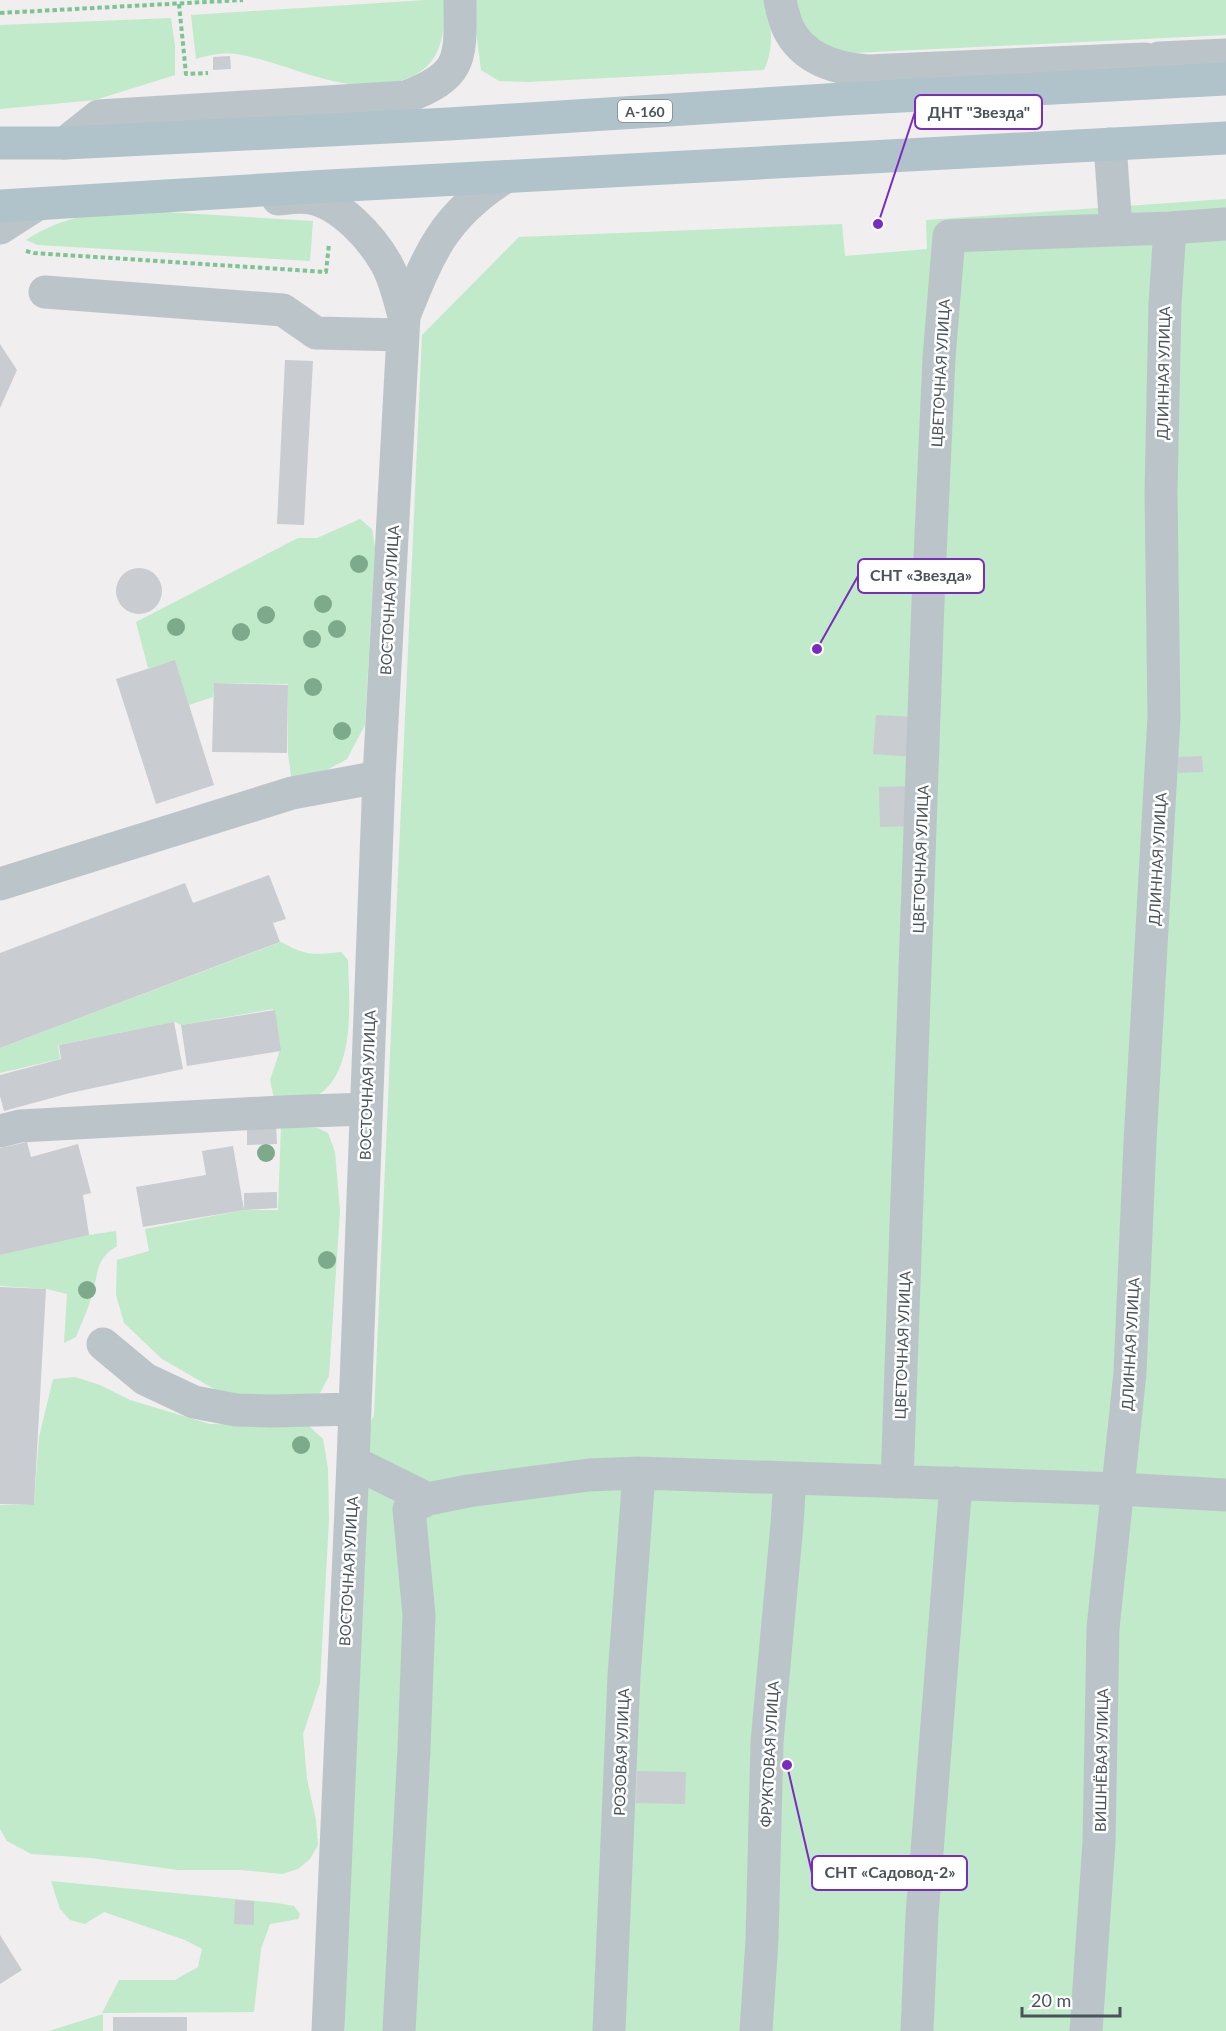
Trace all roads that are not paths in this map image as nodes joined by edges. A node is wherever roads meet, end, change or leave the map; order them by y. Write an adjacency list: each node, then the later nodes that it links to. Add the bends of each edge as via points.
1 (460, 0): 8 (street, via 457,61 446,76 406,98 99,116)
2 (780, 0): 4 (street, via 788,28 804,49 823,63 847,70)
3 (1226, 55): 4 (street)
4 (1145, 59): 5 (street)
5 (1214, 80): 8 (main road, А-160)
6 (1226, 138): 9 (main road)
7 (0, 143): 8 (main road)
8 (64, 143)
9 (1110, 144): 10 (main road); 17 (street)
10 (505, 177): 11 (main road); 19 (street, ВОСТОЧНАЯ УЛИЦА, via 485,189 449,224 427,260)
11 (192, 195): 12 (main road); 19 (street, via 218,202 310,197 347,217 387,264 395,282)
12 (36, 205): 13 (main road); 15 (street)
13 (0, 206)
14 (1226, 224): 16 (street)
15 (0, 228)
16 (1170, 228): 17 (street); 31 (street, ДЛИННАЯ УЛИЦА, via 1161,492 1164,717 1130,1373)
17 (1116, 230): 29 (street, ЦВЕТОЧНАЯ УЛИЦА, via 949,236 928,601)
18 (45, 292): 19 (street, via 283,310 316,333)
19 (403, 326): 20 (street, ВОСТОЧНАЯ УЛИЦА)
20 (379, 777): 21 (street, via 292,793); 22 (street, ВОСТОЧНАЯ УЛИЦА)
21 (0, 884)
22 (366, 1109): 23 (street, via 32,1126); 25 (street, ВОСТОЧНАЯ УЛИЦА)
23 (0, 1131)
24 (103, 1344): 25 (street, via 145,1379 194,1402 236,1410)
25 (355, 1409): 26 (street, ВОСТОЧНАЯ УЛИЦА)
26 (353, 1462): 33 (street); 34 (street, ВОСТОЧНАЯ УЛИЦА)
27 (639, 1473): 28 (street); 33 (street, via 589,1475); 36 (street, РОЗОВАЯ УЛИЦА, via 624,1676)
28 (790, 1478): 29 (street); 37 (street, ФРУКТОВАЯ УЛИЦА, via 767,1742)
29 (897, 1482): 30 (street)
30 (956, 1483): 31 (street); 38 (street, via 922,1915)
31 (1119, 1489): 32 (street); 39 (street, ВИШНЁВАЯ УЛИЦА, via 1103,1628 1099,1842)
32 (1226, 1495)
33 (428, 1499): 35 (street, via 409,1509 419,1615)
34 (328, 2031)
35 (399, 2031)
36 (609, 2031)
37 (756, 2031)
38 (917, 2031)
39 (1086, 2031)

